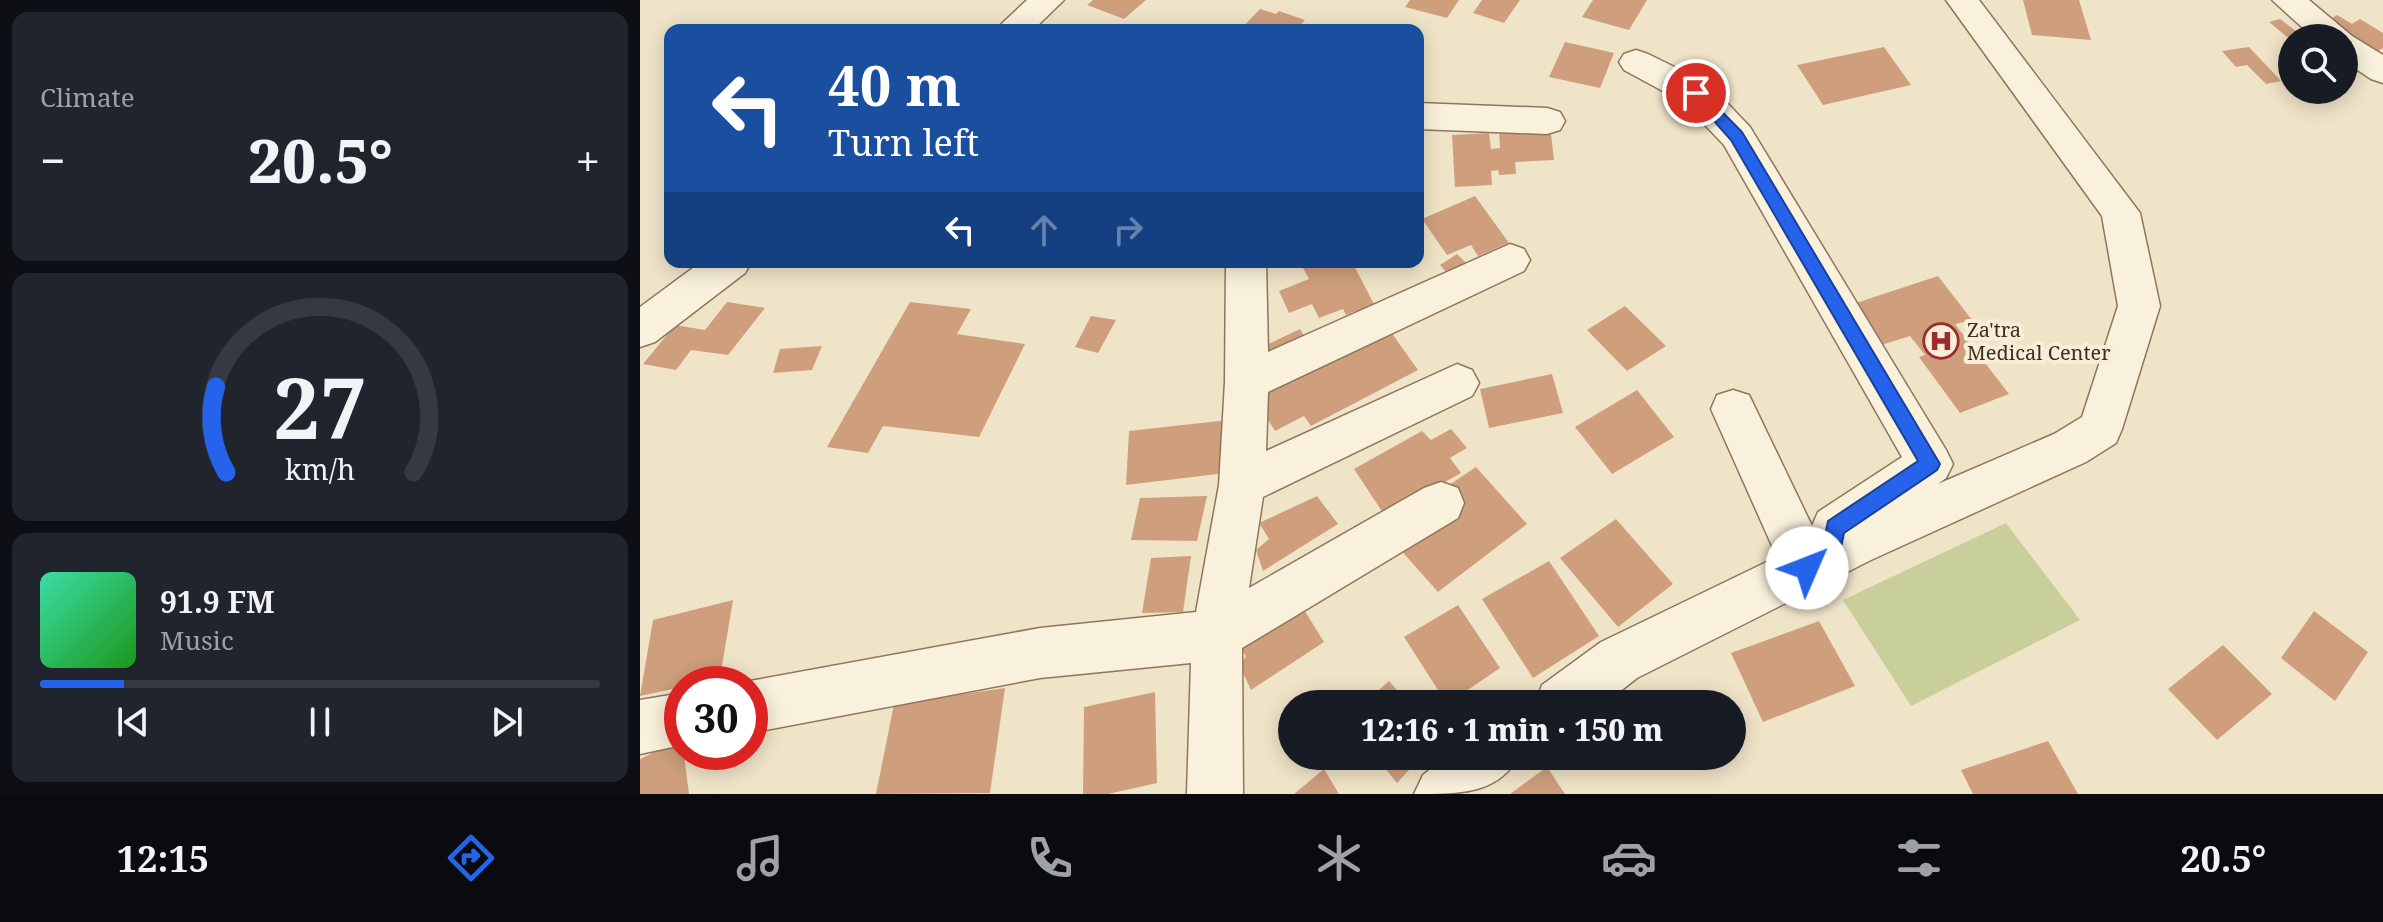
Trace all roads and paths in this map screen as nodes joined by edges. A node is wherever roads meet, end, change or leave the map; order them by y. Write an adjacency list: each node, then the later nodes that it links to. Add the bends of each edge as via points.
1 (1048, 0): 4 (street)
2 (1962, 0): 20 (street, via 2121,213 2139,306 2100,429 2070,448)
3 (2288, 0): 5 (street)
4 (1019, 24)
5 (2318, 24)
6 (2358, 54): 8 (street)
7 (1636, 62): 20 (street, via 1696,93 1737,136 1930,464 1835,528)
8 (2383, 71)
9 (1424, 116): 10 (street)
10 (1547, 121)
11 (1510, 260): 15 (street)
12 (723, 268): 14 (street)
13 (1246, 268): 15 (street)
14 (640, 330)
15 (1247, 382): 18 (street)
16 (1457, 383): 18 (street)
17 (1733, 409): 20 (street)
18 (1242, 485): 21 (street)
19 (1441, 503): 21 (street)
20 (1819, 562): 22 (street, via 1619,660)
21 (1217, 635): 23 (street, via 1040,653); 27 (street)
22 (1579, 690)
23 (768, 704)
24 (664, 722): 25 (street)
25 (640, 727)
26 (1474, 770): 28 (street)
27 (1215, 794)
28 (1442, 794)

